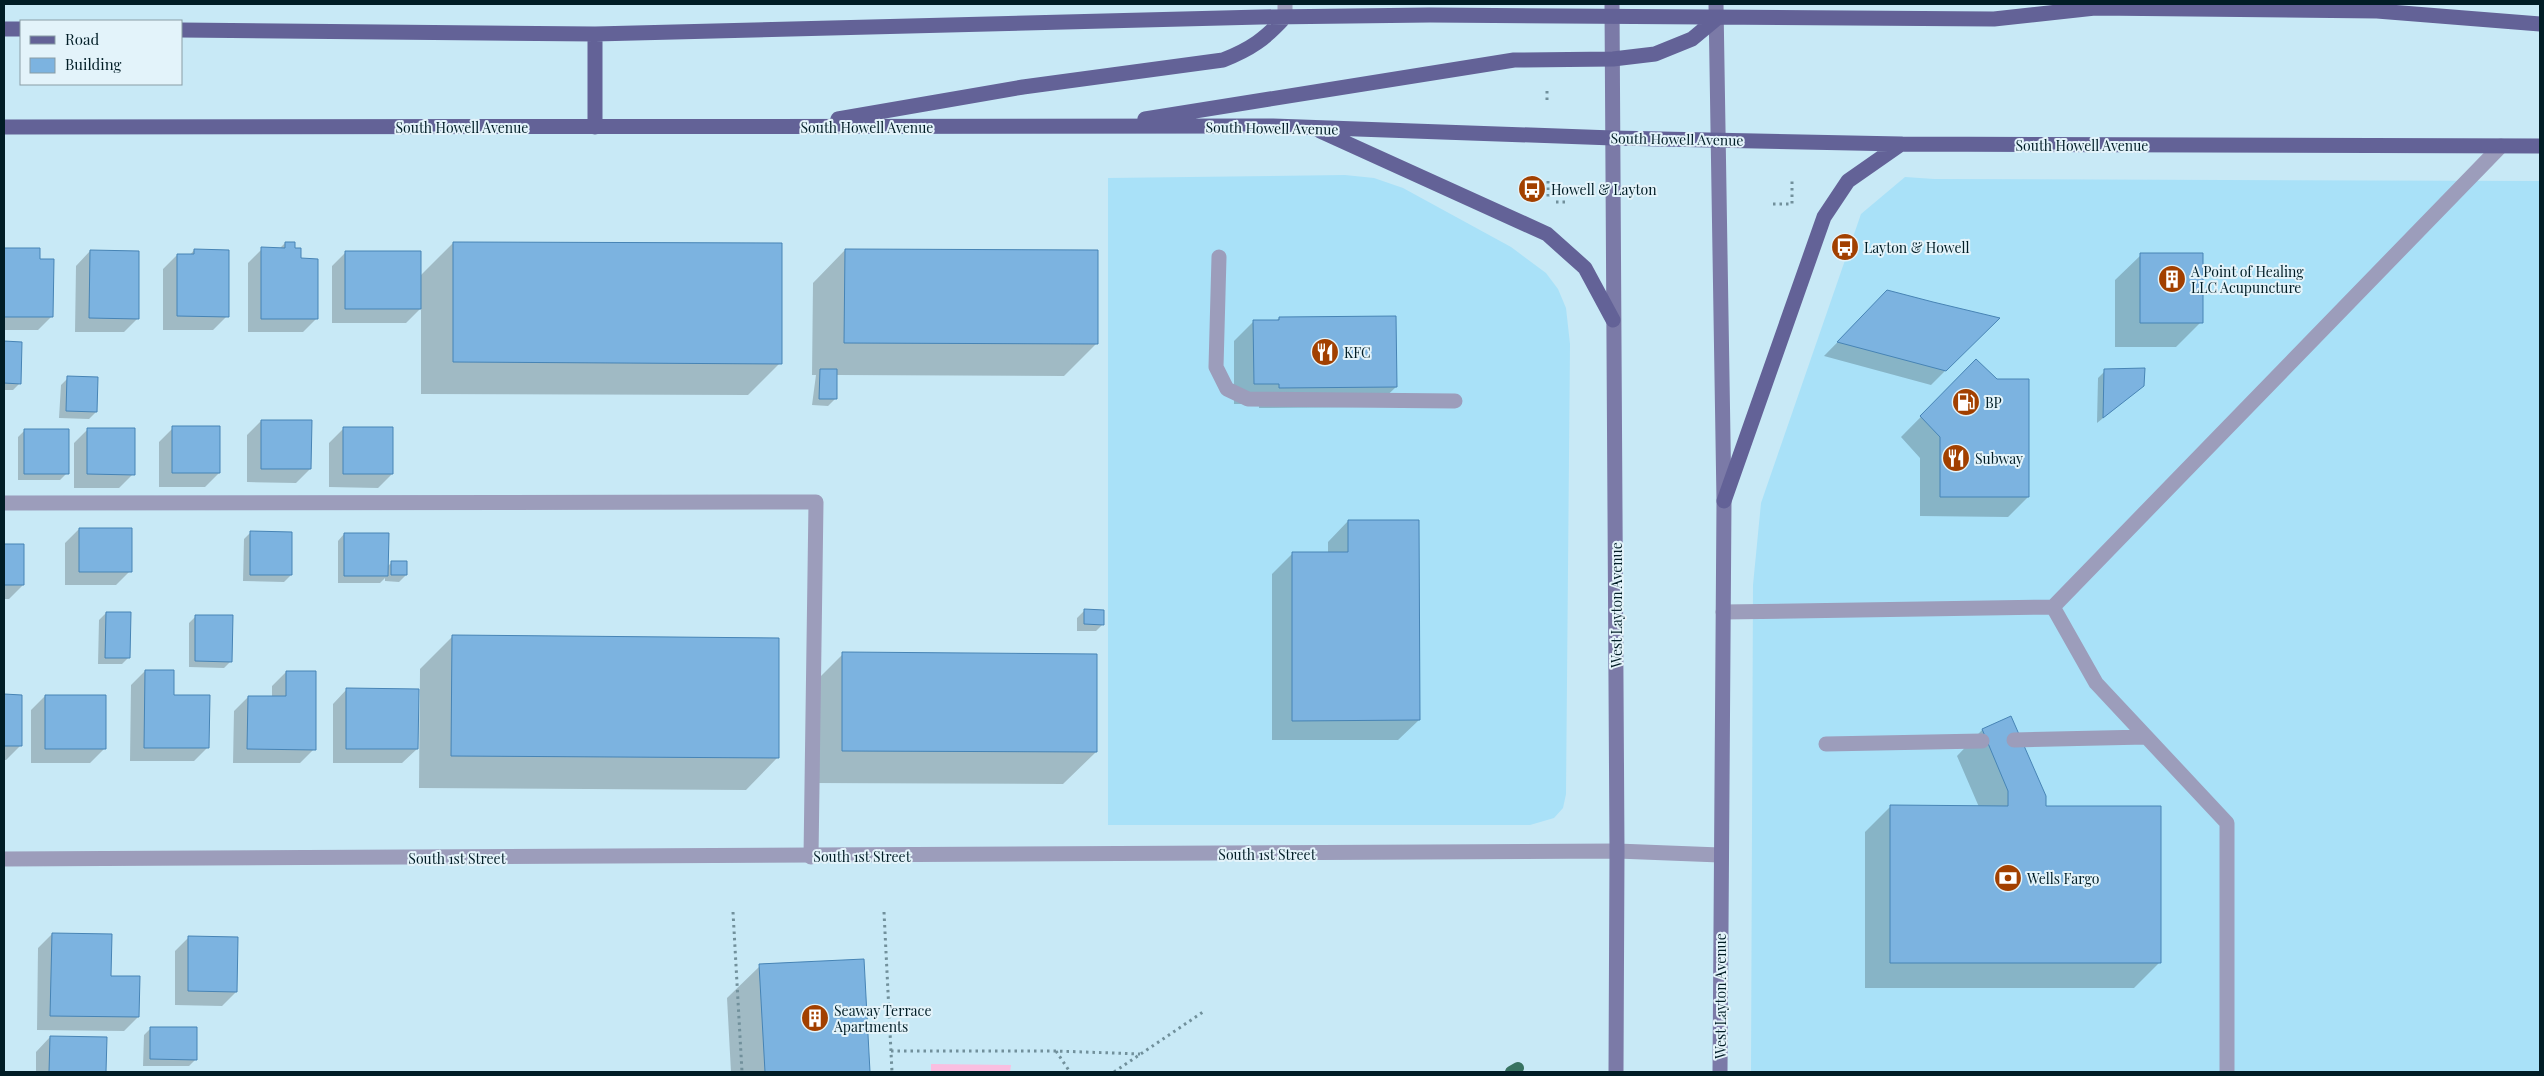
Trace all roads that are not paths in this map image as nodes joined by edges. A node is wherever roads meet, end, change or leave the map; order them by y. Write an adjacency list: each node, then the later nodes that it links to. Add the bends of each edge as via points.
1 (1449, 4): 6 (main road)
2 (2090, 6): 5 (main road, via 1994,19); 7 (main road, via 2377,11)
3 (1285, 10): 6 (main road); 11 (main road); 15 (main road, via 1266,37 1248,51 1223,60 1023,87)
4 (1612, 10): 5 (main road); 6 (main road); 12 (main road, West Layton Avenue)
5 (1716, 11): 12 (main road, via 1692,39 1656,54); 19 (main road, West Layton Avenue)
6 (1430, 16)
7 (2540, 24)
8 (4, 29): 9 (main road)
9 (20, 29)
10 (182, 30): 11 (main road)
11 (595, 34): 14 (main road)
12 (1613, 58): 16 (main road, via 1514,60); 18 (main road, West Layton Avenue)
13 (4, 127): 14 (main road, South Howell Avenue)
14 (595, 127): 15 (main road, South Howell Avenue)
15 (798, 127): 16 (main road, South Howell Avenue)
16 (1100, 127): 17 (main road, South Howell Avenue)
17 (1312, 128): 18 (main road, South Howell Avenue); 24 (main road, via 1547,234 1585,268)
18 (1614, 138): 19 (main road, South Howell Avenue); 24 (main road, West Layton Avenue)
19 (1718, 140): 20 (main road, South Howell Avenue); 26 (main road, West Layton Avenue)
20 (1901, 144): 21 (main road, South Howell Avenue); 26 (main road, via 1848,181 1824,217)
21 (2501, 146): 22 (main road, South Howell Avenue); 28 (street)
22 (2540, 146)
23 (1218, 257): 25 (street, via 1216,367 1226,388 1248,399)
24 (1614, 320): 34 (main road, West Layton Avenue)
25 (1455, 401)
26 (1724, 501): 29 (main road, West Layton Avenue)
27 (4, 503): 36 (street, via 816,502)
28 (2052, 607): 29 (street); 30 (street, via 2096,683)
29 (1723, 612): 35 (main road, West Layton Avenue)
30 (2146, 737): 31 (street); 40 (street, via 2227,823)
31 (2014, 740)
32 (1982, 741): 33 (street)
33 (1826, 744)
34 (1617, 851): 35 (street, South 1st Street); 36 (street, South 1st Street); 38 (main road, West Layton Avenue)
35 (1720, 855): 39 (main road, West Layton Avenue)
36 (811, 857): 37 (street, South 1st Street)
37 (4, 860)
38 (1616, 1072)
39 (1720, 1072)
40 (2227, 1072)

